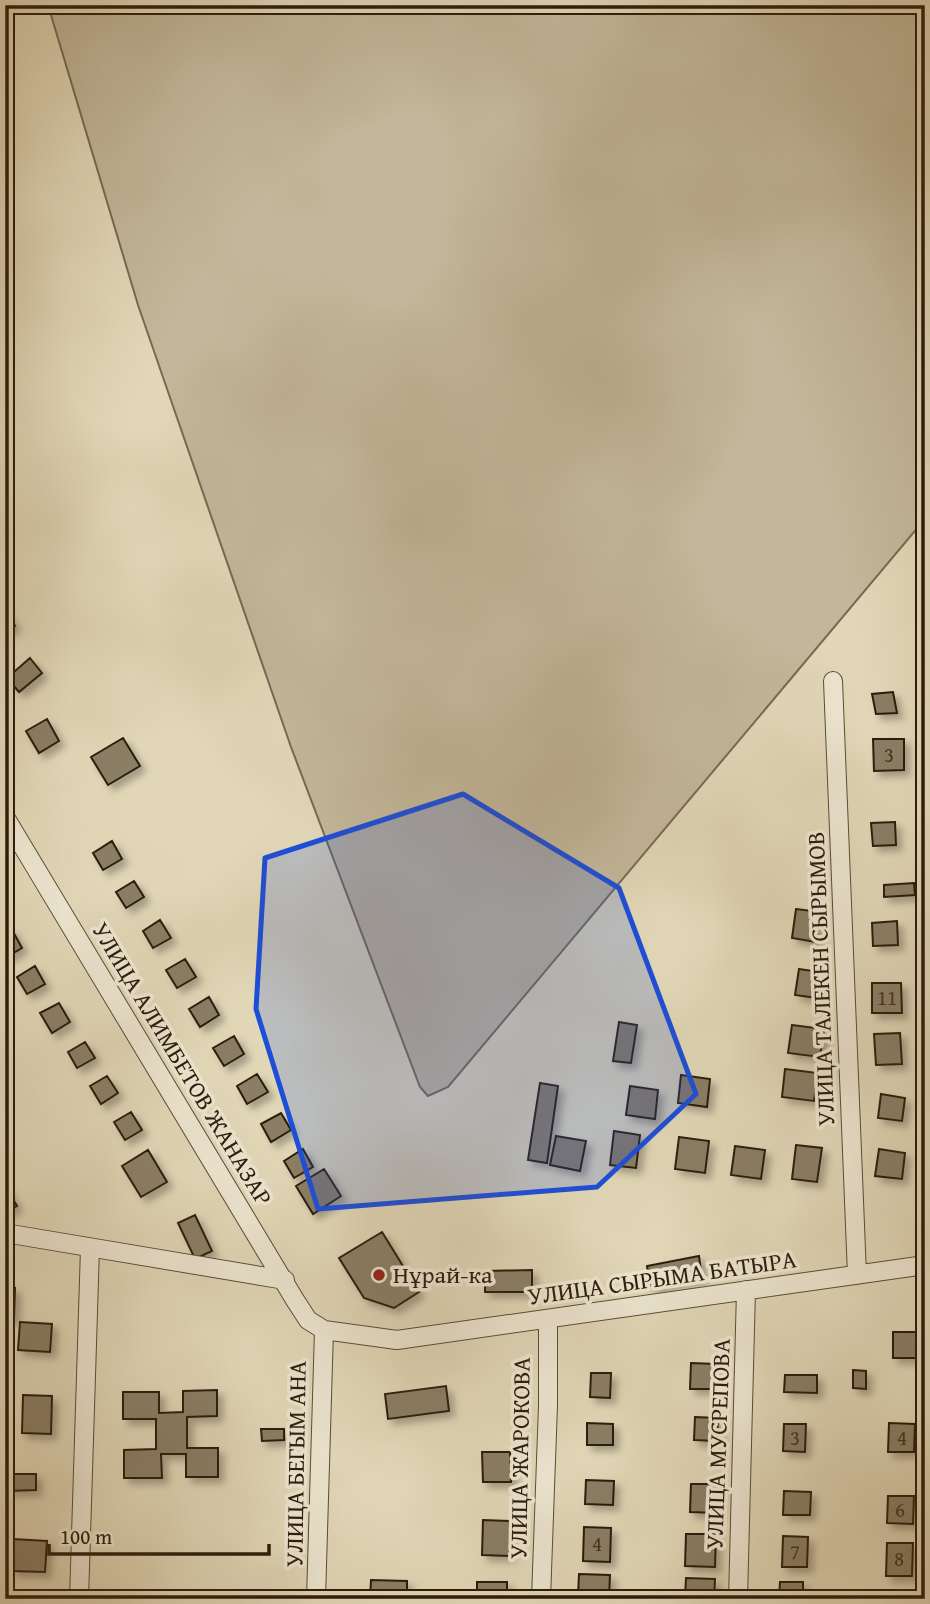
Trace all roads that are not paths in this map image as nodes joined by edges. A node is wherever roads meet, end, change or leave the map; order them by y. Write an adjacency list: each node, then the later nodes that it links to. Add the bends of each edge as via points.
1 (833, 681): 6 (street, УЛИЦА ТАЛЕКЕН СЫРЫМОВ)
2 (5, 817): 7 (street, УЛИЦА АЛИМБЕТОВ ЖАНАЗАР)
3 (5, 1233): 4 (street)
4 (90, 1248): 7 (street); 12 (street)
5 (925, 1265): 6 (street, УЛИЦА СЫРЫМА БАТЫРА)
6 (857, 1275): 8 (street, УЛИЦА СЫРЫМА БАТЫРА)
7 (285, 1280): 10 (street, УЛИЦА АЛИМБЕТОВ ЖАНАЗАР, via 308,1320)
8 (746, 1290): 9 (street, УЛИЦА СЫРЫМА БАТЫРА); 15 (street, УЛИЦА МУСРЕПОВА)
9 (548, 1319): 10 (street, УЛИЦА СЫРЫМА БАТЫРА, via 397,1340); 14 (street, УЛИЦА ЖАРОКОВА)
10 (324, 1330): 11 (street, УЛИЦА БЕГЫМ АНА)
11 (317, 1590): 13 (street)
12 (79, 1599)
13 (323, 1599)
14 (541, 1599)
15 (738, 1599)

